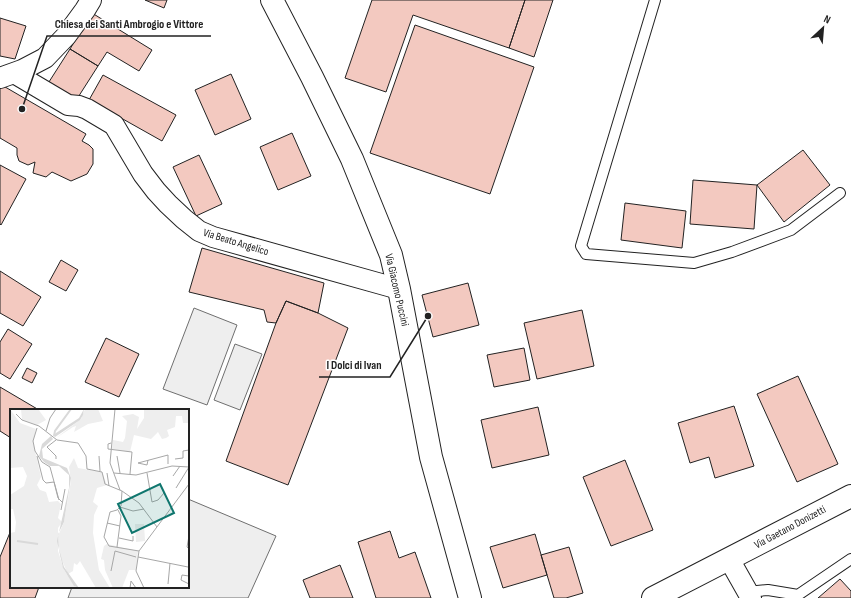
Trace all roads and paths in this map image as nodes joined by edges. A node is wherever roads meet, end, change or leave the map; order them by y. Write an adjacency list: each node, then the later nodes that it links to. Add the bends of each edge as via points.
1 (91, 0): 4 (street, via 66,36 45,58)
2 (272, 0): 6 (street, Via Giacomo Puccini, via 352,159 391,255)
3 (655, 0): 5 (lane, via 581,246 586,254 694,263 791,230)
4 (7, 76): 6 (street, Via Beato Angelico, via 68,105 87,109 114,125 156,191 199,231)
5 (840, 193)
6 (399, 289): 11 (street, Via Giacomo Puccini, via 431,457)
7 (851, 496): 8 (street, Via Gaetano Donizetti)
8 (729, 559): 10 (street); 12 (street, Via Gaetano Donizetti)
9 (851, 559): 10 (lane, via 798,595 768,590)
10 (749, 595)
11 (470, 598)
12 (653, 598)

